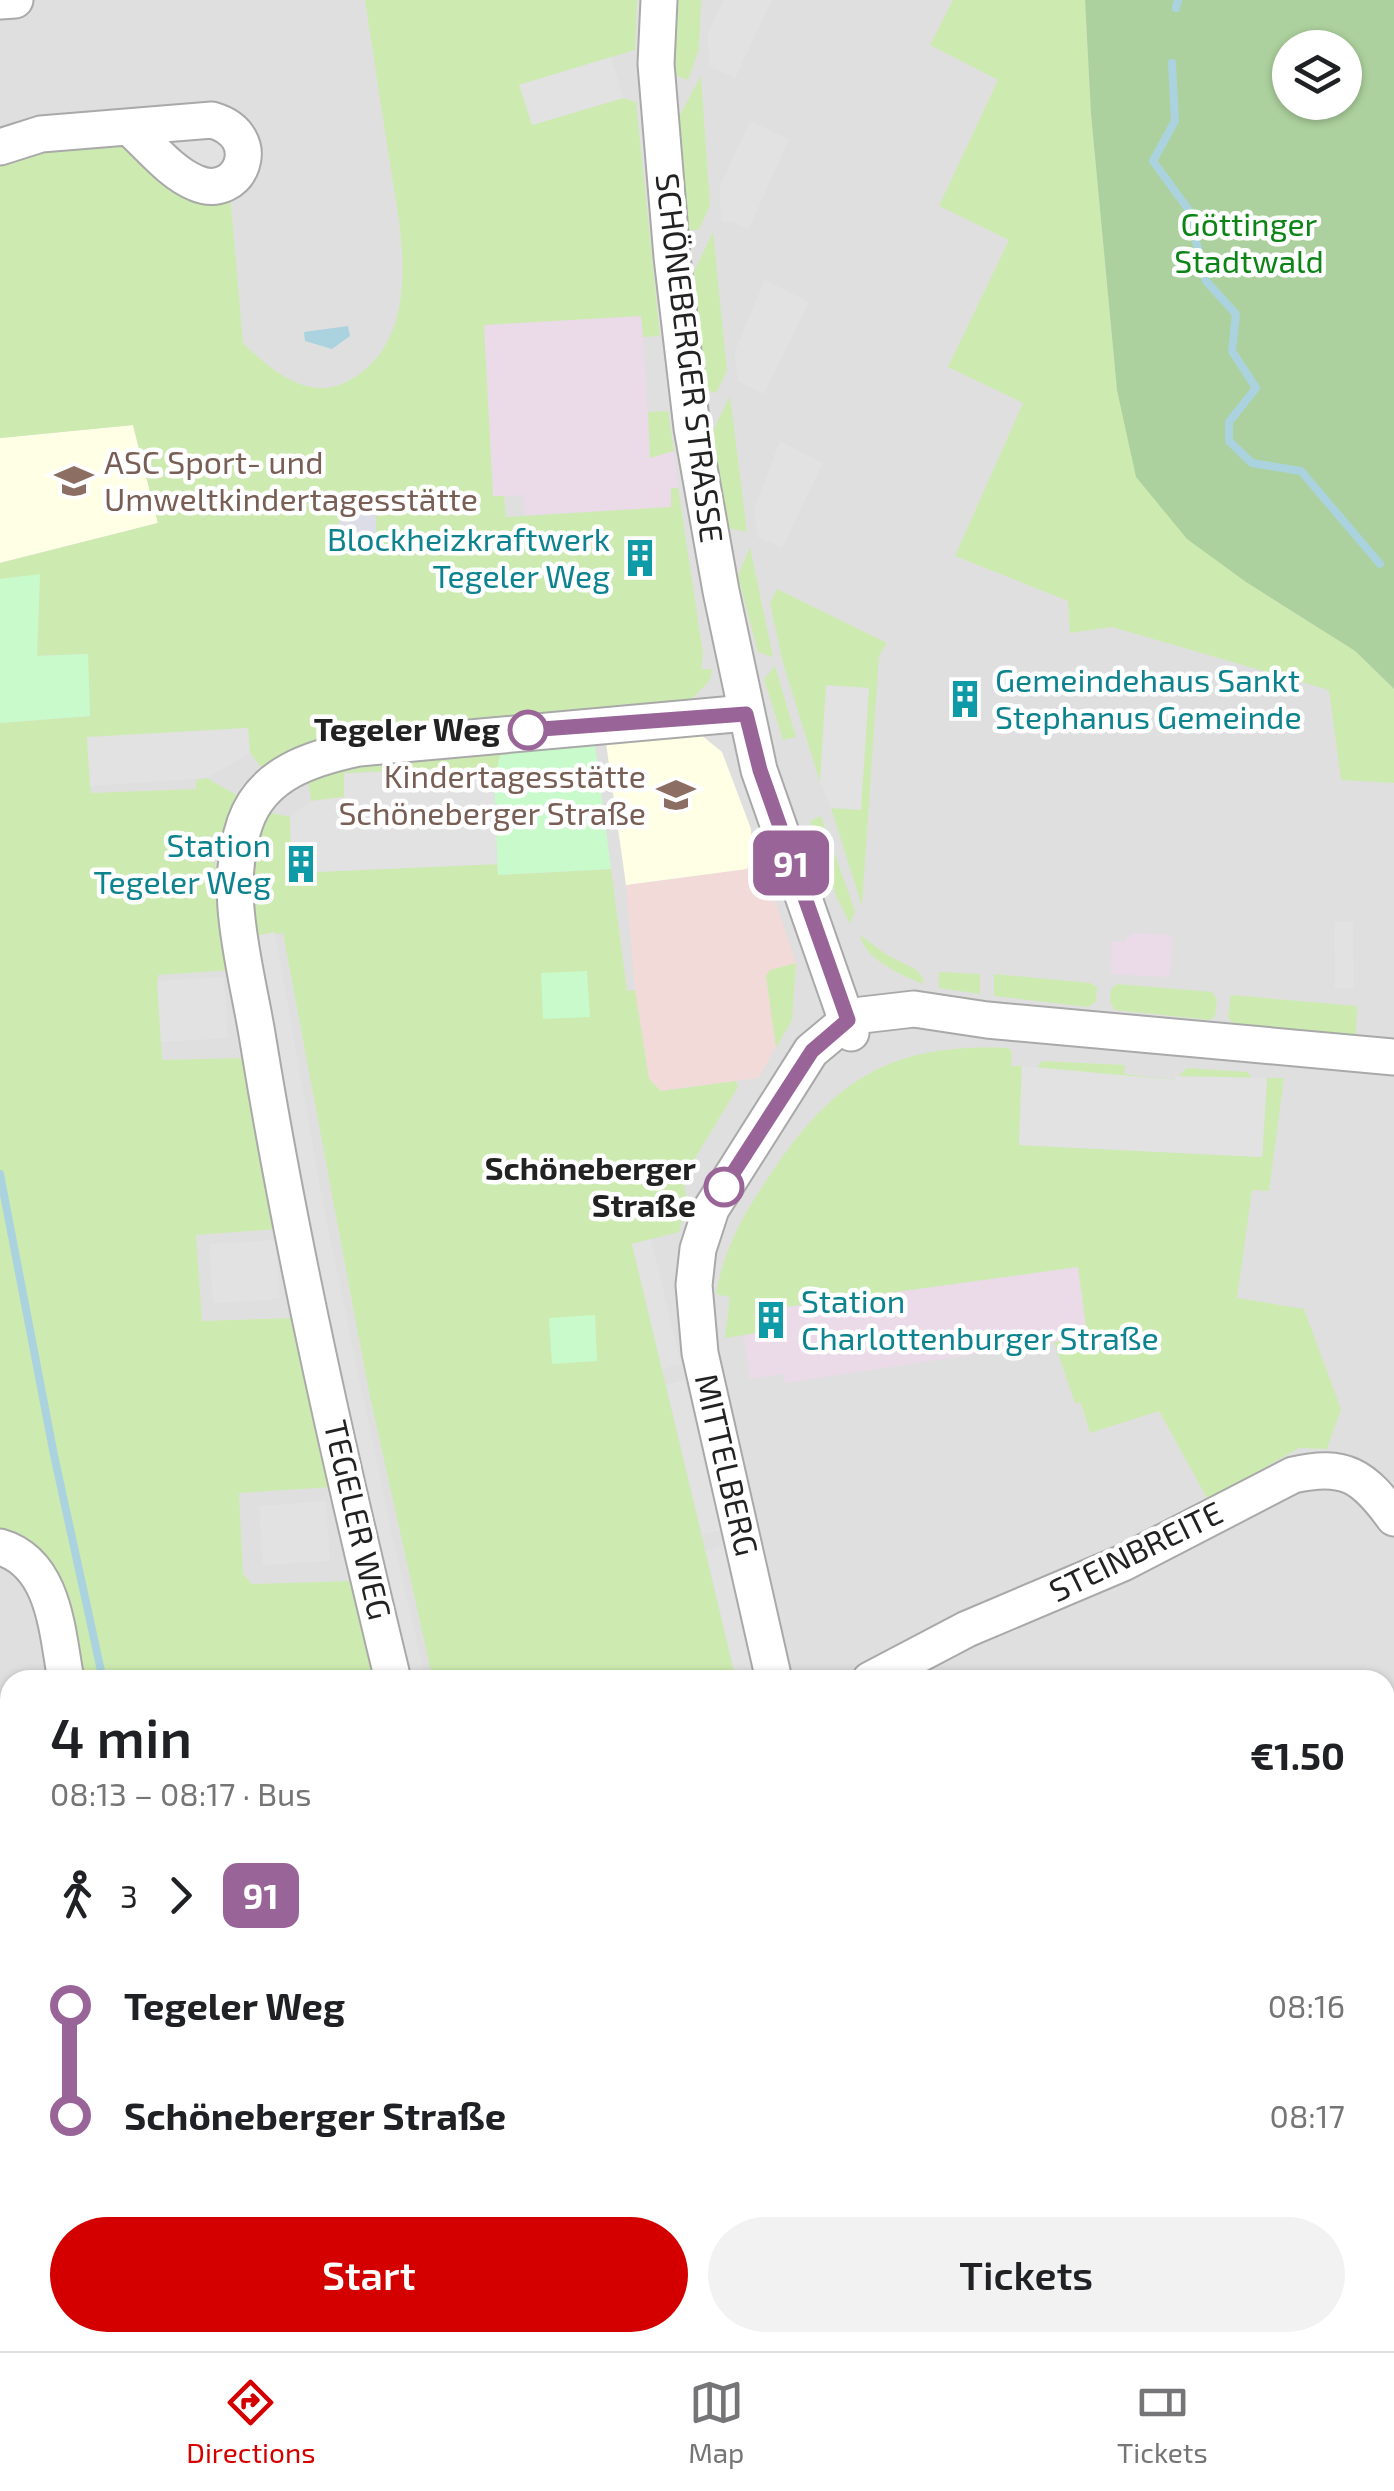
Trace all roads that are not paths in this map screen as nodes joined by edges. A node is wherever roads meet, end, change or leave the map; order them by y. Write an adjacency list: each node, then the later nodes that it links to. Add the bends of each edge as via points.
1 (16, 0): 3 (street)
2 (659, 0): 6 (street, SCHÖNEBERGER STRASSE, via 658,104 690,414)
3 (0, 1)
4 (130, 127): 5 (street, via 41,134)
5 (0, 147)
6 (746, 714): 7 (street, SCHÖNEBERGER STRASSE, via 760,770); 12 (street, TEGELER WEG, via 358,748 285,773 259,792 246,820 234,894 262,1062)
7 (857, 1024): 8 (street, via 987,1020); 13 (street, MITTELBERG, via 812,1051 711,1209 698,1249 694,1310 700,1353)
8 (1394, 1058)
9 (1394, 1518): 14 (street, STEINBREITE, via 1356,1477 1335,1470 1293,1475 1123,1563)
10 (10, 1550): 11 (street, via 30,1562 45,1584)
11 (64, 1670)
12 (391, 1670)
13 (772, 1670)
14 (889, 1670)

